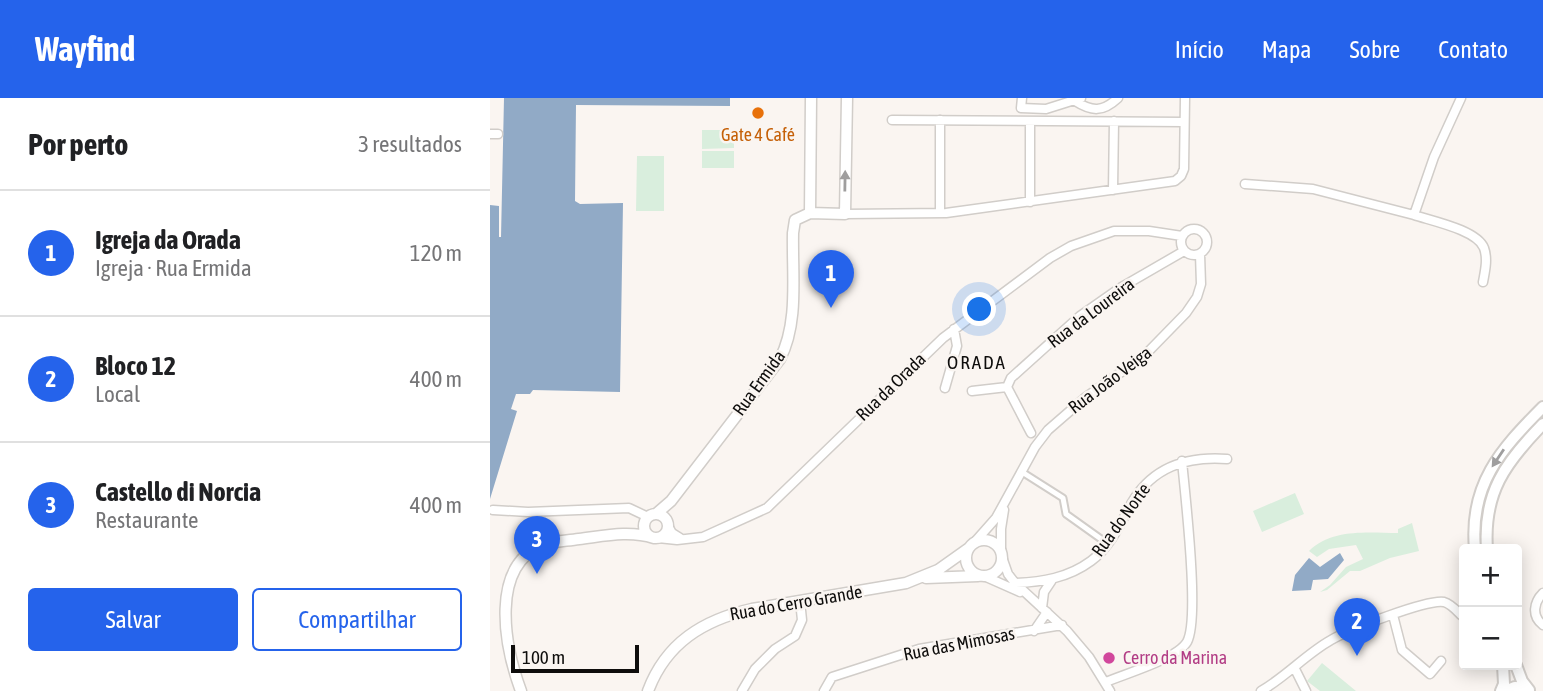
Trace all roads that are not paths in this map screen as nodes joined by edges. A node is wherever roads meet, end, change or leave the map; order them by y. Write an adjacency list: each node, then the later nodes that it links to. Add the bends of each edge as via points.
1 (811, 98): 16 (street)
2 (847, 98): 18 (street, one-way to 2)
3 (1022, 98): 7 (street, via 1021,108 1031,109)
4 (1118, 98): 7 (street, via 1107,108 1094,110)
5 (1185, 98): 12 (street)
6 (1461, 98): 19 (street)
7 (1078, 99)
8 (892, 120): 9 (street)
9 (940, 120): 10 (street); 17 (street)
10 (1030, 121): 11 (street); 15 (street)
11 (1114, 121): 12 (street); 14 (street)
12 (1184, 122): 14 (street, via 1181,176 1166,183)
13 (1245, 184): 19 (street, via 1313,189)
14 (1114, 190): 15 (street)
15 (1030, 202): 17 (street)
16 (810, 213): 18 (street); 34 (street, Rua Ermida, via 795,220 792,327 785,349)
17 (940, 213): 18 (street)
18 (845, 214)
19 (1414, 215): 23 (street, via 1480,242 1486,258)
20 (1182, 236): 21 (street); 22 (street, via 1191,229 1205,234 1207,246); 24 (street, Rua da Orada, via 1123,231 1083,240 1050,258)
21 (1184, 251): 22 (street); 25 (street, Rua da Loureira, via 1080,316 1011,378)
22 (1200, 254): 33 (street, Rua João Veiga, via 1201,284 1186,313 1144,356 1063,415 1035,447)
23 (1483, 282)
24 (954, 329): 26 (street, via 957,346); 41 (street, Rua da Orada, via 767,508 703,537)
25 (1007, 387): 27 (street); 30 (street)
26 (945, 388)
27 (972, 391)
28 (1543, 407): 43 (main road, one-way to 43, via 1500,452 1485,479 1477,503)
29 (1543, 424): 44 (main road, via 1497,480 1489,504)
30 (1031, 433)
31 (1227, 459): 32 (street, Rua do Norte)
32 (1182, 461): 42 (street, Rua do Norte, via 1145,485); 64 (street, via 1192,593 1192,625 1186,643 1171,655)
33 (1022, 472): 35 (street, Rua João Veiga); 42 (street, via 1063,498 1066,514)
34 (671, 501): 37 (street); 38 (street)
35 (1006, 503): 45 (street); 46 (street)
36 (493, 510): 37 (street, via 633,509)
37 (650, 518): 38 (street, via 664,517); 39 (street); 40 (street, via 647,533)
38 (668, 525): 40 (street, via 664,535); 41 (street, via 679,538)
39 (629, 533): 40 (street); 65 (street, via 541,545 510,570 501,592 499,622)
40 (656, 538): 41 (street, Rua da Orada)
41 (686, 539)
42 (1108, 544): 49 (street, Rua do Norte, via 1092,561)
43 (1474, 544)
44 (1486, 544)
45 (971, 546): 46 (street, via 987,540 996,544); 47 (street, via 967,565); 48 (street, Rua do Cerro Grande)
46 (1002, 555): 47 (street, via 995,573); 50 (street)
47 (982, 576): 48 (street); 52 (street)
48 (922, 578): 53 (street, Rua do Cerro Grande)
49 (1052, 580): 50 (street, Rua do Norte); 54 (street, via 1044,592)
50 (1015, 583): 52 (street)
51 (1543, 593): 58 (street, via 1535,608)
52 (1027, 596): 54 (street)
53 (800, 601): 66 (street, Rua do Cerro Grande, via 727,614 707,623 677,645 660,665); 67 (street, via 802,620 795,636 755,669)
54 (1044, 610): 57 (street); 59 (street)
55 (1459, 613): 56 (street, via 1441,601)
56 (1393, 615): 60 (street, via 1402,650 1430,674); 61 (street, via 1331,640)
57 (1062, 625): 59 (street, Rua das Mimosas); 64 (street)
58 (1543, 625)
59 (1034, 631): 68 (street, Rua das Mimosas, via 919,649 832,677)
60 (1441, 661)
61 (1295, 669): 70 (street); 71 (street)
62 (1503, 670): 72 (main road)
63 (1518, 670): 73 (main road)
64 (1105, 682): 69 (street)
65 (521, 691)
66 (648, 691)
67 (742, 691)
68 (824, 691)
69 (1110, 691)
70 (1261, 691)
71 (1306, 691)
72 (1503, 691): 73 (main road, via 1515,687)
73 (1530, 691)

